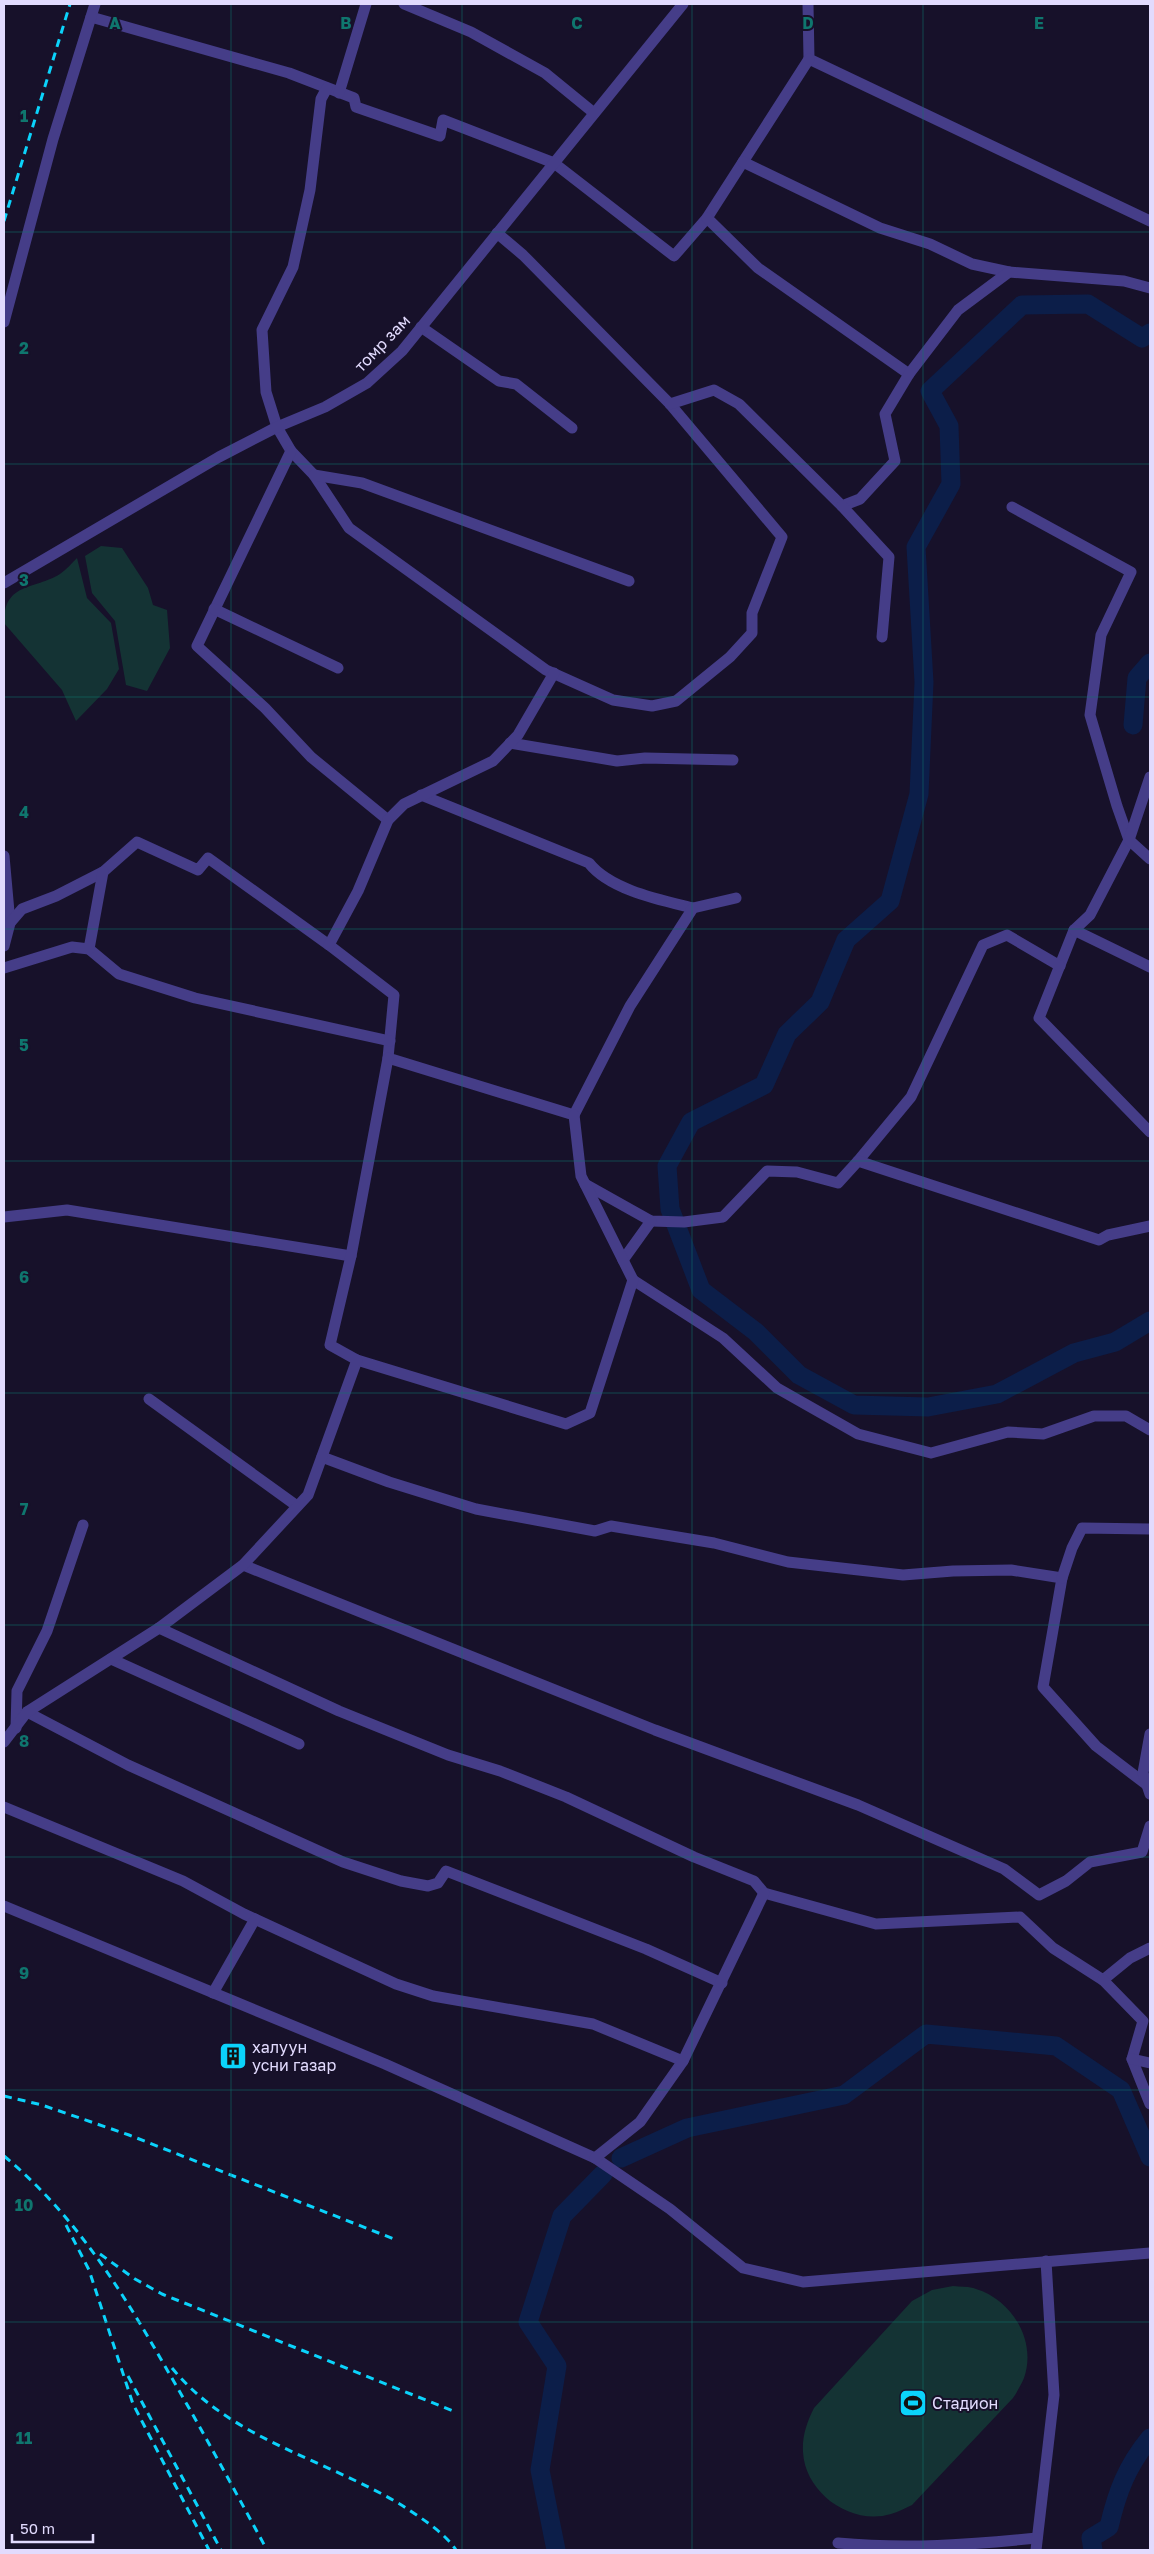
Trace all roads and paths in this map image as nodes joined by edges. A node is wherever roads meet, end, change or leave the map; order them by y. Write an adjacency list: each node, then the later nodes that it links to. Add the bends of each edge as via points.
1 (95, 4): 6 (street)
2 (366, 4): 9 (street)
3 (404, 4): 10 (street, via 471,32 544,73)
4 (683, 4): 10 (street, томр зам)
5 (808, 4): 7 (street)
6 (91, 17): 8 (street, via 289,73); 18 (street, via 53,139)
7 (809, 59): 12 (street); 14 (street)
8 (327, 88): 9 (street); 22 (street, via 321,99 310,190 293,267 262,330 266,392)
9 (340, 93): 11 (street, via 354,98 356,107 440,136 443,120)
10 (594, 113): 11 (street, томр зам)
11 (554, 162): 13 (street, via 674,256); 15 (street, томр зам)
12 (743, 162): 13 (street); 16 (street, via 880,228 930,244 972,264)
13 (707, 218): 20 (street, via 758,268)
14 (1150, 220)
15 (497, 233): 19 (street, томр зам); 21 (street)
16 (1009, 272): 17 (street, via 1124,281); 20 (street, via 958,310)
17 (1150, 288)
18 (4, 322)
19 (421, 327): 22 (street, томр зам, via 402,351 367,384 325,407); 23 (street, via 499,381 516,384)
20 (909, 374): 26 (street, via 886,414 895,461 860,499)
21 (670, 404): 26 (street, via 714,390 739,404); 33 (street, via 782,537 752,613 752,633 730,657 676,701 652,706 614,700)
22 (277, 427): 24 (street); 29 (street, томр зам, via 219,457)
23 (572, 428)
24 (291, 451): 25 (street); 30 (street)
25 (314, 475): 28 (street, via 362,483); 33 (street, via 349,528)
26 (842, 506): 31 (street, via 889,557)
27 (1012, 507): 39 (street, via 1132,572 1101,635 1090,715)
28 (628, 581)
29 (4, 582)
30 (214, 609): 32 (street); 38 (street, via 197,646 265,708 312,757)
31 (882, 637)
32 (338, 668)
33 (554, 673): 34 (street, via 518,735)
34 (510, 743): 35 (street, via 617,762 645,758); 37 (street, via 493,761)
35 (733, 760)
36 (1150, 777): 39 (street)
37 (421, 795): 38 (street, via 404,804); 44 (street, via 589,863 595,870 639,895)
38 (388, 820): 47 (street, via 358,890)
39 (1129, 840): 41 (street); 46 (street, via 1090,915)
40 (4, 856): 45 (street)
41 (1150, 859)
42 (103, 872): 45 (street, via 22,909); 47 (street, via 137,842 198,870 208,858); 49 (street)
43 (736, 898): 44 (street)
44 (693, 908): 55 (street, via 630,1006)
45 (10, 923): 48 (street)
46 (1074, 930): 50 (street); 51 (street)
47 (329, 945): 53 (street, via 394,995)
48 (4, 946)
49 (89, 949): 52 (street, via 72,947); 53 (street, via 119,974 195,998)
50 (1060, 966): 56 (street, via 1039,1018); 57 (street, via 1007,934 983,945 911,1097)
51 (1150, 967)
52 (4, 968)
53 (390, 1041): 54 (street)
54 (388, 1058): 55 (street); 62 (street)
55 (574, 1115): 58 (street, via 581,1176)
56 (1150, 1132)
57 (858, 1162): 60 (street, via 838,1183 796,1172 767,1171 724,1217 684,1222); 61 (street, via 1099,1240)
58 (585, 1184): 60 (street); 63 (street)
59 (4, 1217): 62 (street, via 67,1210)
60 (651, 1221): 63 (street)
61 (1150, 1226)
62 (351, 1256): 65 (street, via 330,1345)
63 (623, 1260): 64 (street)
64 (633, 1280): 65 (street, via 590,1413 566,1424); 67 (street, via 722,1338 778,1388 858,1434 931,1453 1008,1432 1043,1434 1094,1416 1126,1416)
65 (358, 1360): 68 (street)
66 (149, 1399): 69 (street)
67 (1150, 1430)
68 (322, 1457): 69 (street, via 308,1495); 73 (street, via 476,1509 595,1531 611,1526 714,1543 788,1562 902,1575 1011,1570)
69 (297, 1506): 72 (street)
70 (83, 1525): 77 (street, via 46,1631 17,1692)
71 (1150, 1529): 73 (street, via 1082,1528)
72 (242, 1565): 74 (street); 83 (street, via 655,1730 858,1805 1004,1869 1039,1895 1066,1881 1090,1862 1142,1852)
73 (1062, 1578): 81 (street, via 1043,1687 1096,1746)
74 (159, 1628): 75 (street); 84 (street, via 339,1711 448,1755 566,1797 694,1857 754,1881)
75 (110, 1659): 76 (street); 80 (street)
76 (27, 1712): 77 (street); 89 (street, via 128,1765 343,1862 401,1881 428,1886 438,1882 446,1871 646,1949)
77 (16, 1728): 79 (street)
78 (1150, 1734): 81 (street, via 1143,1773)
79 (4, 1742)
80 (299, 1744)
81 (1149, 1790)
82 (4, 1807): 86 (street, via 183,1881)
83 (1150, 1826)
84 (764, 1893): 88 (street, via 876,1924 1020,1917 1053,1948); 89 (street)
85 (4, 1906): 90 (street)
86 (255, 1919): 90 (street); 92 (street, via 396,1984 433,1996 593,2024)
87 (1150, 1948): 88 (street, via 1130,1958)
88 (1103, 1980): 91 (street, via 1143,2021)
89 (722, 1983): 92 (street)
90 (213, 1993): 95 (street, via 385,2064)
91 (1132, 2059): 93 (street); 94 (street)
92 (683, 2061): 95 (street, via 640,2122)
93 (1150, 2063)
94 (1150, 2104)
95 (595, 2158): 97 (street, via 670,2208 743,2268 803,2282)
96 (1150, 2253): 97 (street)
97 (1046, 2261): 98 (street, via 1054,2395)
98 (1037, 2538): 99 (street, via 966,2546); 100 (street)
99 (838, 2543)
100 (1036, 2550)

